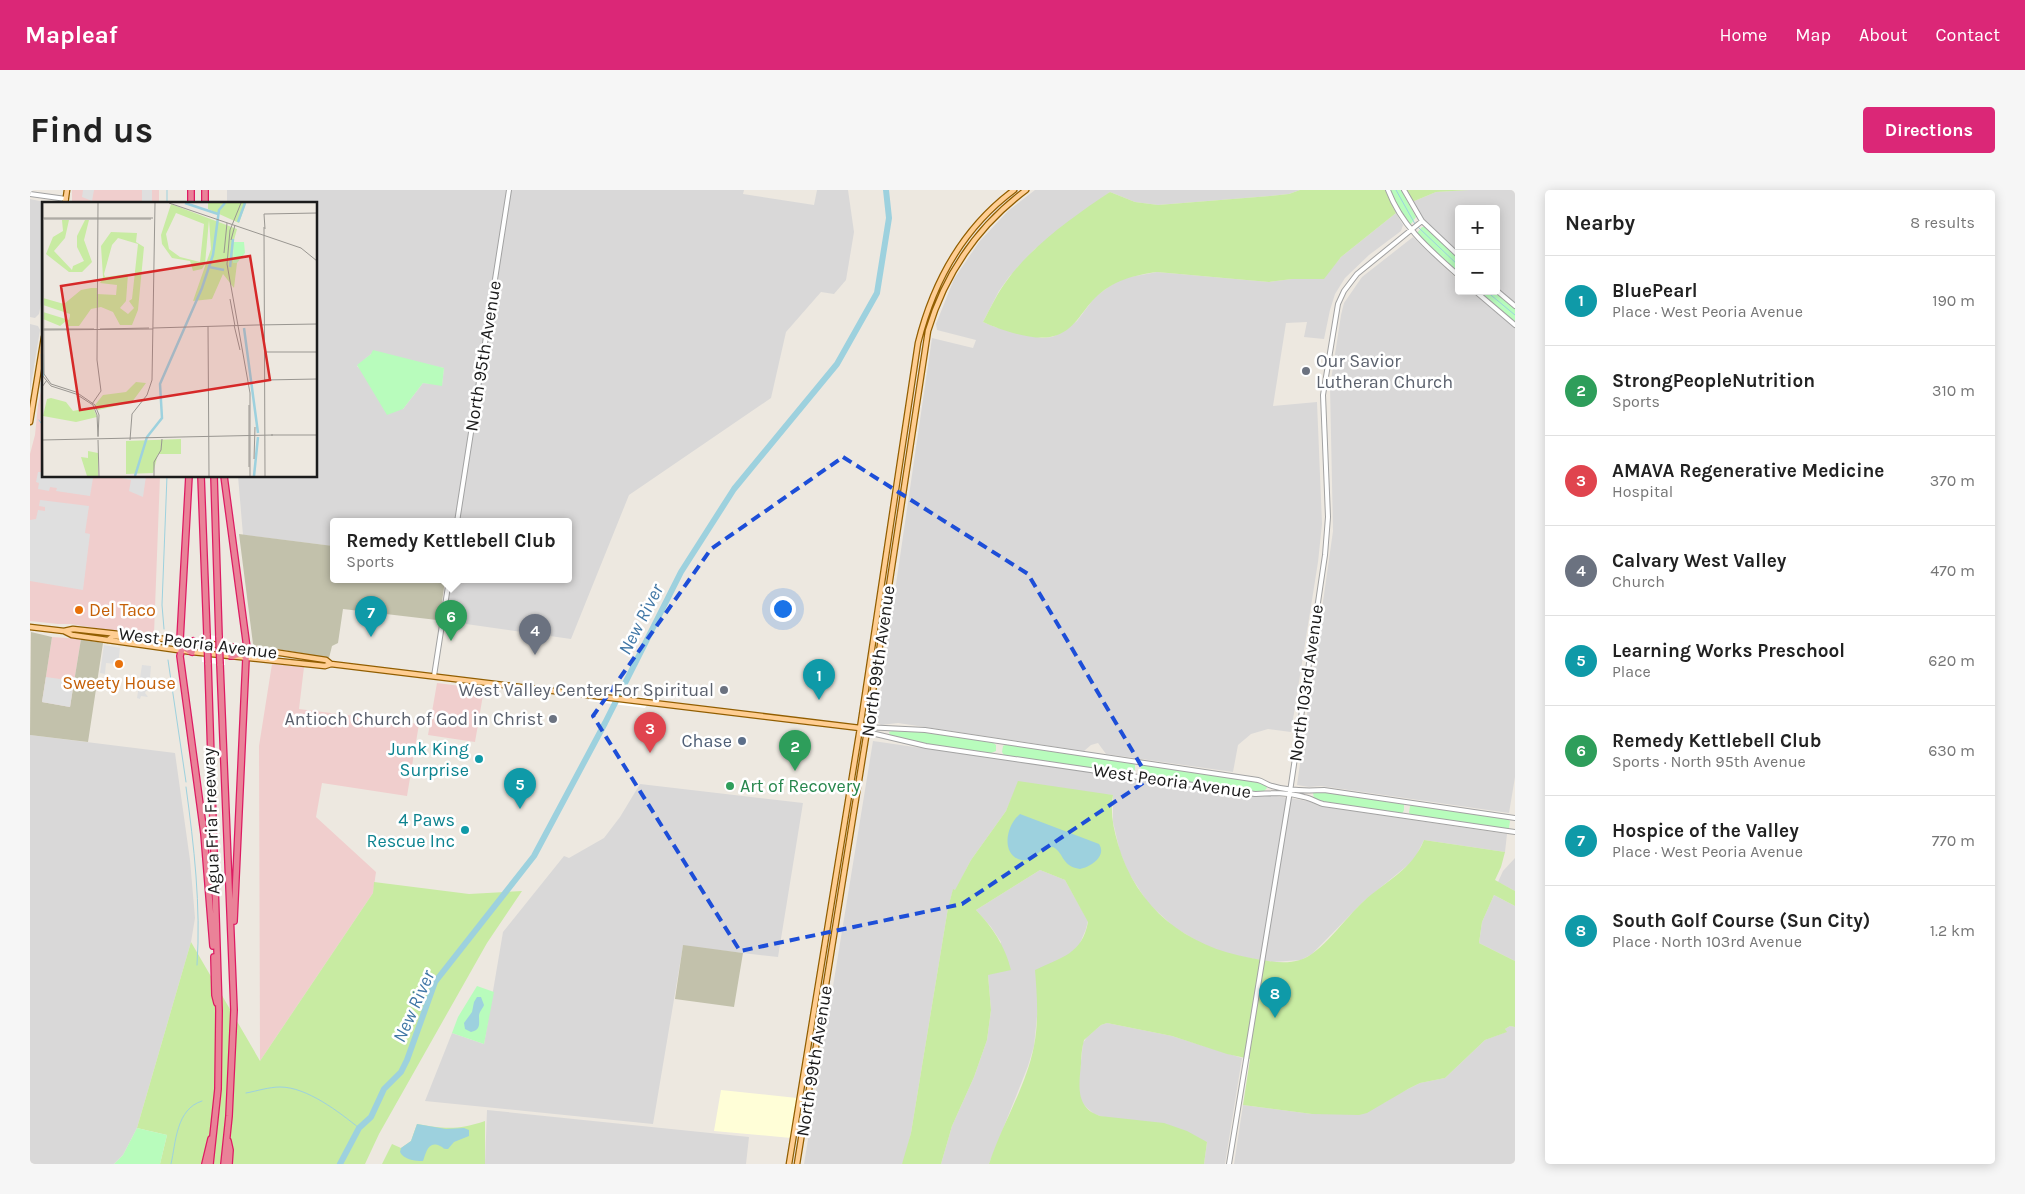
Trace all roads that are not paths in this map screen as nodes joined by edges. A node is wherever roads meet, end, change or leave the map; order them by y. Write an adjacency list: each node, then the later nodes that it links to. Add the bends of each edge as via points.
1 (67, 190): 9 (main road)
2 (509, 190): 26 (street, North 95th Avenue)
3 (1014, 190): 8 (main road, North 99th Avenue)
4 (1026, 190): 10 (main road, North 99th Avenue)
5 (1388, 190): 12 (street)
6 (1404, 190): 11 (street)
7 (30, 194): 9 (street)
8 (1004, 197): 10 (main road); 27 (main road, North 99th Avenue, via 955,254 928,308 915,358)
9 (66, 201)
10 (1009, 204): 28 (main road, North 99th Avenue, via 984,227 960,260 933,314 923,356)
11 (1422, 221): 12 (street, North 103rd Avenue); 13 (street)
12 (1410, 230): 14 (street); 45 (street, North 103rd Avenue, via 1357,274 1344,291 1337,309 1323,402 1328,528)
13 (1455, 252)
14 (1455, 272)
15 (1500, 293): 17 (street)
16 (1480, 295): 18 (street)
17 (1515, 306)
18 (1515, 325)
19 (42, 348): 20 (main road)
20 (31, 411): 21 (main road)
21 (30, 422)
22 (189, 478): 34 (highway)
23 (201, 478): 50 (highway, Agua Fria Freeway, bridge)
24 (214, 478): 51 (highway, Agua Fria Freeway, bridge)
25 (224, 478): 39 (highway)
26 (458, 518)
27 (890, 528): 28 (main road); 43 (main road, North 99th Avenue)
28 (897, 529): 44 (main road, North 99th Avenue)
29 (449, 583): 42 (street)
30 (30, 627): 31 (main road, West Peoria Avenue)
31 (64, 631): 32 (main road, West Peoria Avenue, via 73,629); 33 (main road, West Peoria Avenue)
32 (140, 636): 33 (main road, via 113,636); 34 (main road, West Peoria Avenue)
33 (108, 640): 37 (main road, West Peoria Avenue)
34 (180, 640): 35 (main road, West Peoria Avenue); 37 (highway)
35 (193, 642): 36 (main road, West Peoria Avenue); 37 (highway)
36 (234, 646): 39 (highway)
37 (182, 648): 38 (highway); 50 (highway, via 210,888 215,996)
38 (192, 652): 40 (main road, West Peoria Avenue)
39 (246, 653): 40 (highway); 41 (main road, West Peoria Avenue, via 324,666); 41 (main road, West Peoria Avenue, via 326,660); 51 (highway, via 235,863)
40 (231, 656)
41 (331, 664): 42 (main road, West Peoria Avenue)
42 (434, 676): 43 (main road, West Peoria Avenue)
43 (860, 728): 44 (street, West Peoria Avenue); 46 (main road, North 99th Avenue)
44 (868, 729): 45 (street, West Peoria Avenue, via 920,730 1256,779); 45 (street, West Peoria Avenue, via 926,746 1255,794); 47 (main road, North 99th Avenue)
45 (1290, 792): 48 (street, West Peoria Avenue, via 1328,790); 49 (street, West Peoria Avenue, via 1321,804); 62 (street, North 103rd Avenue)
46 (848, 806): 47 (main road); 52 (main road, North 99th Avenue)
47 (855, 807): 53 (main road, North 99th Avenue)
48 (1515, 818)
49 (1515, 832)
50 (219, 1010): 54 (highway, Agua Fria Freeway)
51 (234, 1010): 55 (highway, Agua Fria Freeway)
52 (805, 1068): 53 (main road); 60 (main road, North 99th Avenue)
53 (813, 1069): 61 (main road, North 99th Avenue)
54 (214, 1132): 56 (highway); 57 (highway, Agua Fria Freeway)
55 (227, 1134): 58 (highway, Agua Fria Freeway); 59 (highway)
56 (205, 1164)
57 (210, 1164)
58 (224, 1164)
59 (228, 1164)
60 (789, 1164)
61 (797, 1164)
62 (1230, 1164)

